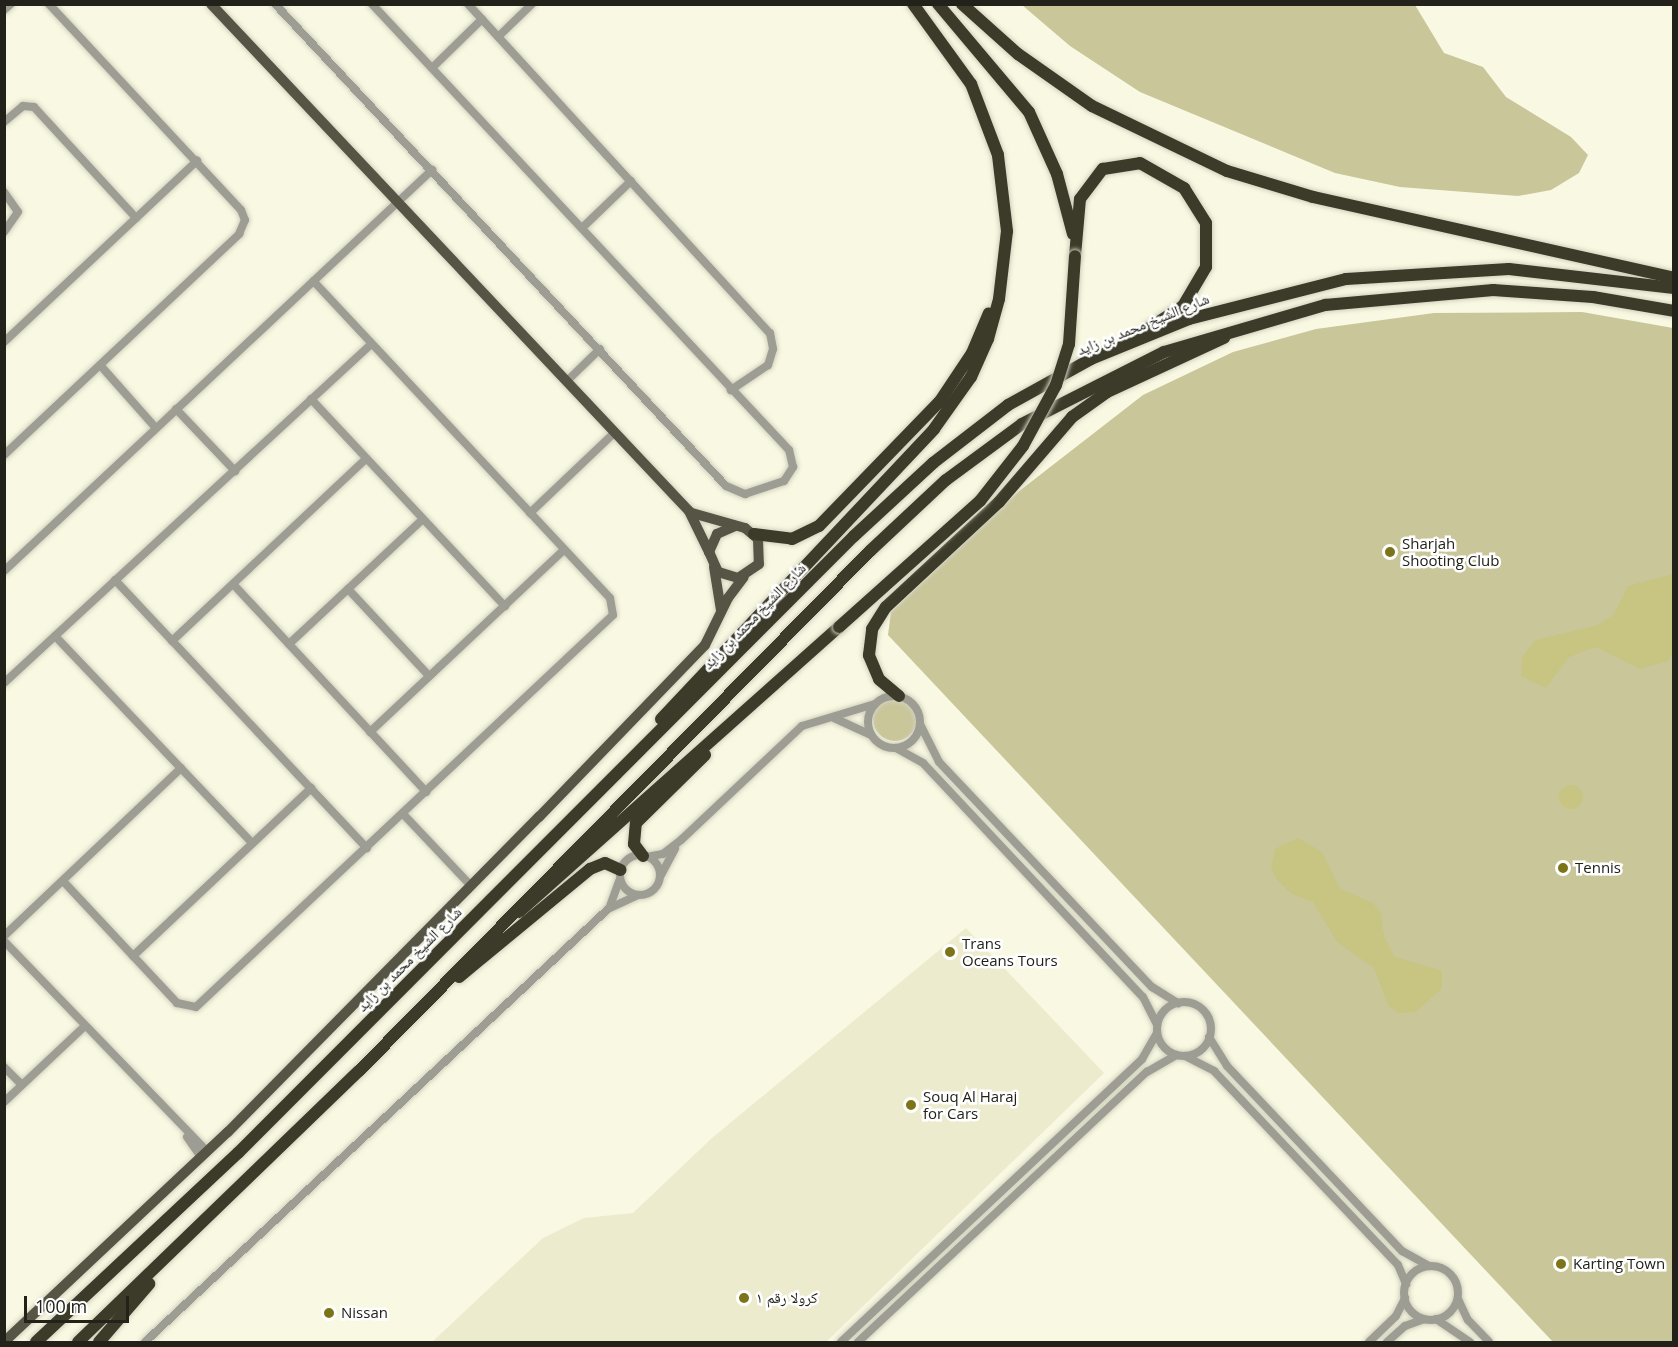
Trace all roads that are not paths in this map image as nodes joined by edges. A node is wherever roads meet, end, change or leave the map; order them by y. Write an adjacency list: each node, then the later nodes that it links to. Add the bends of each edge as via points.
1 (10, 4): 11 (street)
2 (49, 4): 16 (street)
3 (211, 4): 20 (main road)
4 (275, 4): 17 (street)
5 (372, 4): 14 (street)
6 (468, 4): 12 (street)
7 (532, 4): 13 (street)
8 (913, 4): 25 (highway, via 958,61 991,131 1003,180)
9 (938, 4): 24 (highway, via 999,70 1037,127 1063,190)
10 (962, 4): 26 (highway, via 1018,54 1092,106 1227,171 1313,197)
11 (4, 10)
12 (482, 19): 13 (street); 14 (street)
13 (499, 36): 18 (street)
14 (432, 68): 22 (street)
15 (4, 122): 21 (street, via 23,106 34,107)
16 (197, 161): 21 (street); 35 (street, via 242,210 242,230)
17 (432, 170): 20 (street); 34 (street)
18 (631, 182): 22 (street); 37 (street, via 770,333 768,365)
19 (4, 192): 23 (street, via 18,212)
20 (399, 201): 27 (street); 36 (main road)
21 (136, 218): 31 (street)
22 (582, 228): 37 (street)
23 (4, 232)
24 (1075, 256): 33 (highway, via 1084,190 1111,165 1140,162 1159,169 1184,188 1202,213 1208,256 1197,288 1174,313); 68 (highway, bridge, via 1076,300 1066,354 1023,446 971,509)
25 (1005, 257): 49 (highway, via 972,353 927,415 812,531 784,540); 73 (highway, via 988,339 947,412 705,668)
26 (1674, 278)
27 (313, 281): 32 (street); 39 (street)
28 (1674, 288): 33 (highway, شارع الشيخ محمد بن زايد, via 1541,270 1389,274 1251,300)
29 (1674, 311): 30 (highway, via 1560,293 1459,290 1359,299)
30 (1260, 320): 65 (highway, via 1089,404 1056,432 982,519 886,608 872,629 869,655 879,680); 88 (highway, via 1105,378 971,460 844,576)
31 (4, 342)
32 (371, 344): 38 (street); 46 (street)
33 (1120, 346): 73 (highway, شارع الشيخ محمد بن زايد, via 1035,388 957,442)
34 (600, 350): 36 (street); 37 (street, via 722,479 756,490 788,477 792,455)
35 (100, 365): 40 (street); 42 (street)
36 (567, 381): 41 (main road)
37 (730, 390)
38 (310, 399): 43 (street); 44 (street)
39 (176, 409): 40 (street); 44 (street)
40 (156, 428): 53 (street)
41 (615, 432): 45 (main road); 46 (street)
42 (4, 455)
43 (366, 459): 47 (street); 56 (street)
44 (235, 471): 55 (street)
45 (689, 511): 48 (main road); 51 (main road)
46 (530, 513): 50 (street)
47 (423, 519): 57 (street); 58 (street)
48 (735, 526): 49 (main road); 51 (main road, via 717,534)
49 (754, 534): 54 (main road, via 761,558)
50 (564, 550): 58 (street); 76 (street, via 610,598 611,619)
51 (710, 552): 52 (main road)
52 (714, 567): 54 (main road, via 731,578); 59 (main road)
53 (4, 571)
54 (744, 577): 59 (main road)
55 (115, 580): 60 (street); 61 (street)
56 (233, 584): 61 (street); 62 (street)
57 (348, 589): 62 (street); 63 (street)
58 (504, 606): 63 (street)
59 (721, 614): 85 (main road, via 705,645)
60 (55, 636): 64 (street); 74 (street)
61 (172, 641): 75 (street)
62 (289, 644): 70 (street)
63 (429, 676): 70 (street)
64 (4, 683)
65 (899, 696): 66 (street); 69 (street, via 914,705)
66 (874, 704): 67 (street); 71 (street, via 867,719)
67 (832, 718): 71 (street); 78 (street, via 796,731)
68 (732, 720): 81 (highway, via 717,743 636,823 634,844); 88 (highway, via 549,889)
69 (920, 724): 72 (street, via 915,737); 93 (street, via 939,762 1152,987)
70 (370, 732): 76 (street)
71 (871, 735): 72 (street, via 882,746)
72 (897, 748): 95 (street, via 923,763 1119,970 1149,1003)
73 (626, 761): 112 (highway, شارع الشيخ محمد بن زايد, via 238,1153)
74 (181, 768): 79 (street); 84 (street)
75 (311, 788): 79 (street); 80 (street)
76 (426, 792): 77 (street)
77 (403, 814): 80 (street); 85 (street)
78 (681, 840): 81 (street, via 663,854); 83 (street)
79 (252, 843): 91 (street)
80 (367, 848): 91 (street, via 196,1007 180,1006)
81 (645, 856): 82 (street, via 629,858); 83 (street)
82 (620, 873): 86 (street, via 625,889); 87 (street); 92 (highway, via 605,863 590,869 497,950)
83 (660, 877): 86 (street, via 655,888)
84 (63, 880): 89 (street); 91 (street)
85 (471, 886): 101 (main road)
86 (638, 895): 87 (street)
87 (608, 909): 115 (street)
88 (505, 921): 92 (highway)
89 (4, 936)
90 (4, 941): 94 (street)
91 (133, 956)
92 (445, 985): 102 (highway)
93 (1178, 1003): 95 (street, via 1164,1011); 96 (street, via 1193,1005 1206,1014)
94 (84, 1028): 99 (street); 101 (street)
95 (1157, 1029): 97 (street, via 1164,1047); 103 (street, via 1142,1059)
96 (1209, 1037): 97 (street, via 1197,1052); 104 (street, via 1227,1066 1402,1251)
97 (1181, 1055): 105 (street, via 1147,1072); 106 (street, via 1214,1071 1398,1265)
98 (4, 1067): 99 (street)
99 (22, 1085): 100 (street)
100 (4, 1102)
101 (204, 1154): 111 (main road)
102 (177, 1248): 113 (highway); 114 (highway)
103 (925, 1263): 105 (street); 116 (street)
104 (1429, 1266): 106 (street); 108 (street, via 1454,1278)
105 (931, 1274): 117 (street)
106 (1406, 1284): 107 (street)
107 (1405, 1298): 109 (street); 118 (street, via 1396,1316)
108 (1458, 1299): 110 (street, via 1450,1312); 121 (street, via 1468,1320)
109 (1424, 1319): 110 (street); 119 (street, via 1405,1326)
110 (1436, 1319): 120 (street)
111 (4, 1342)
112 (36, 1342)
113 (78, 1342)
114 (99, 1342)
115 (145, 1342)
116 (841, 1342)
117 (858, 1342)
118 (1369, 1342)
119 (1387, 1342)
120 (1470, 1342)
121 (1489, 1342)

